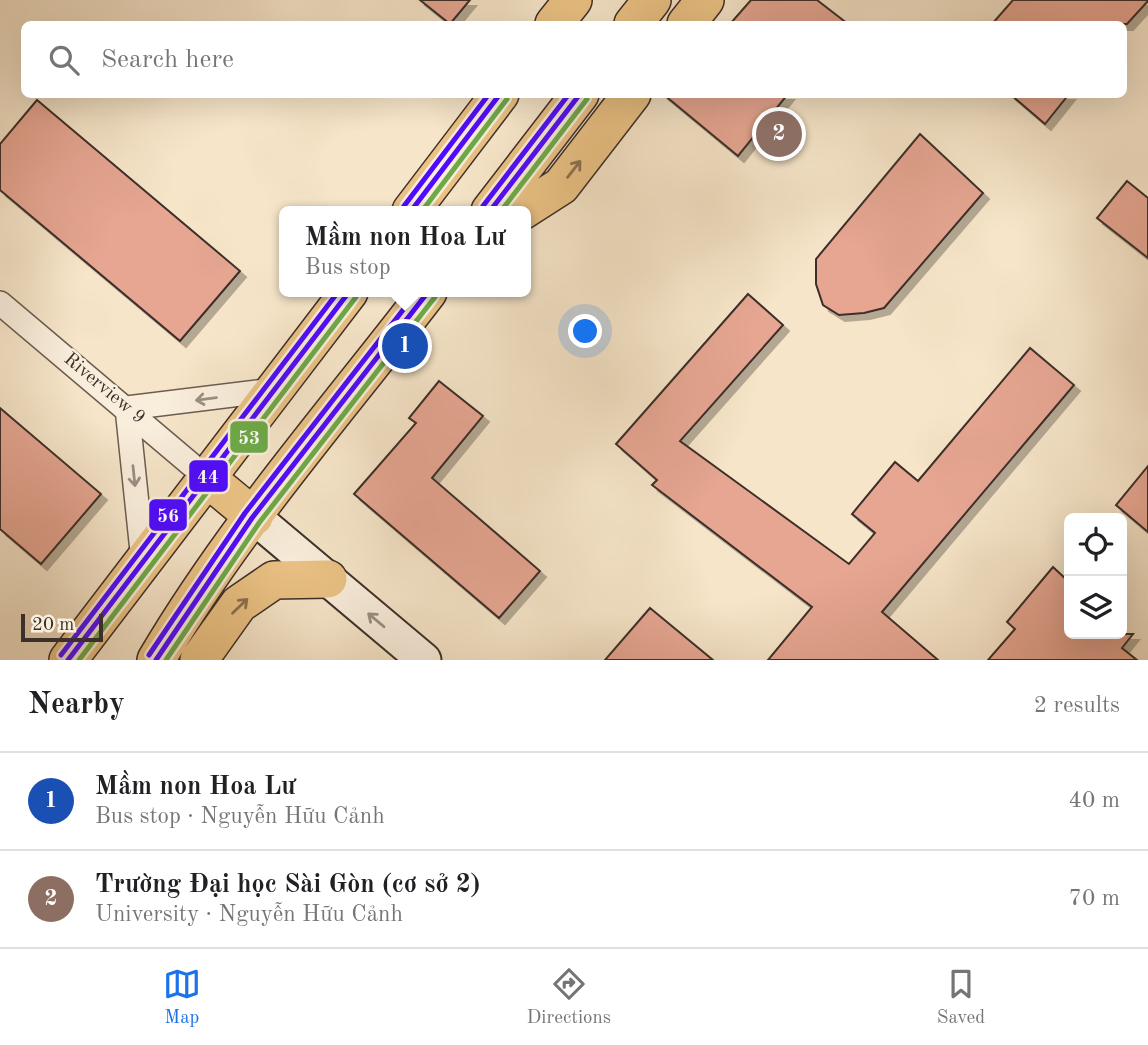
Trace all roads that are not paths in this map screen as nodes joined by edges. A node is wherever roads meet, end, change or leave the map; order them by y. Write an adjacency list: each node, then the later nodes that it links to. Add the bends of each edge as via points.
1 (573, 0): 4 (main road)
2 (652, 0): 5 (main road)
3 (705, 0): 6 (main road)
4 (556, 21)
5 (635, 21)
6 (688, 21)
7 (497, 98): 10 (main road)
8 (577, 98): 11 (main road)
9 (629, 98): 12 (main road, one-way to 9, via 561,186)
10 (415, 206)
11 (494, 206)
12 (530, 206)
13 (345, 297): 16 (main road)
14 (424, 297): 19 (main road)
15 (0, 303): 17 (street, Riverview 9)
16 (273, 390): 17 (street, one-way to 17); 18 (main road)
17 (127, 408): 18 (street, Riverview 9); 20 (street, one-way to 20)
18 (206, 478): 19 (main road); 20 (main road)
19 (254, 517): 21 (main road); 22 (main road)
20 (143, 561): 24 (main road)
21 (328, 579): 23 (main road, one-way to 21, via 239,604 274,580); 26 (main road, one-way to 21)
22 (176, 626): 23 (main road); 25 (main road)
23 (203, 654)
24 (68, 660)
25 (156, 660)
26 (424, 660)

